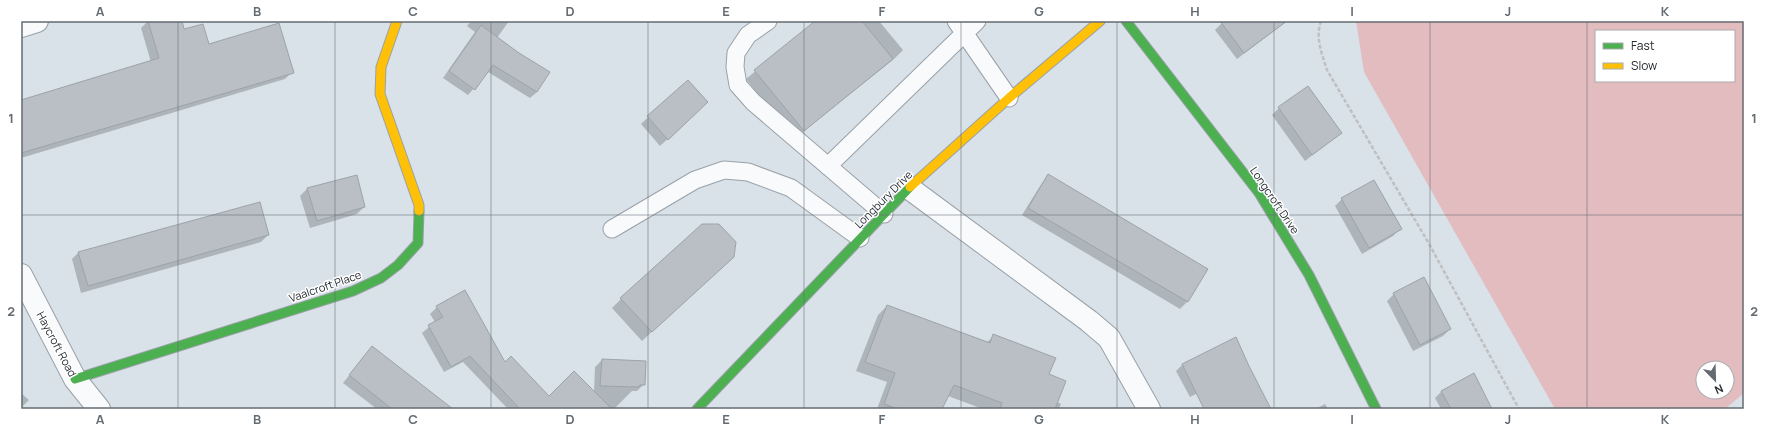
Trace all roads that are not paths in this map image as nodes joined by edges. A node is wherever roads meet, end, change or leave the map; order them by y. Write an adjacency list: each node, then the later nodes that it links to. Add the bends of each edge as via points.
1 (37, 21): 7 (street)
2 (397, 21): 16 (street, Vaalcroft Place, via 381,67 380,94 419,204 418,243 398,265 381,278 353,291)
3 (768, 21): 10 (lane, via 748,35 736,54 738,85 753,102)
4 (977, 21): 8 (lane)
5 (1100, 21): 9 (street, Longbury Drive)
6 (1126, 21): 20 (street, Longcroft Drive, via 1259,193 1309,275)
7 (21, 26)
8 (960, 27): 9 (lane); 10 (lane)
9 (1009, 98): 11 (street, Longbury Drive)
10 (828, 166): 12 (lane)
11 (909, 188): 12 (street, Longbury Drive); 19 (street, via 1109,338)
12 (884, 214): 14 (street, Longbury Drive)
13 (612, 229): 14 (lane, via 695,180 724,170 748,172 791,188)
14 (860, 238): 18 (street, Longbury Drive)
15 (21, 275): 16 (street, Haycroft Road)
16 (75, 379): 17 (street, Haycroft Road)
17 (99, 409)
18 (697, 409)
19 (1149, 409)
20 (1376, 409)

